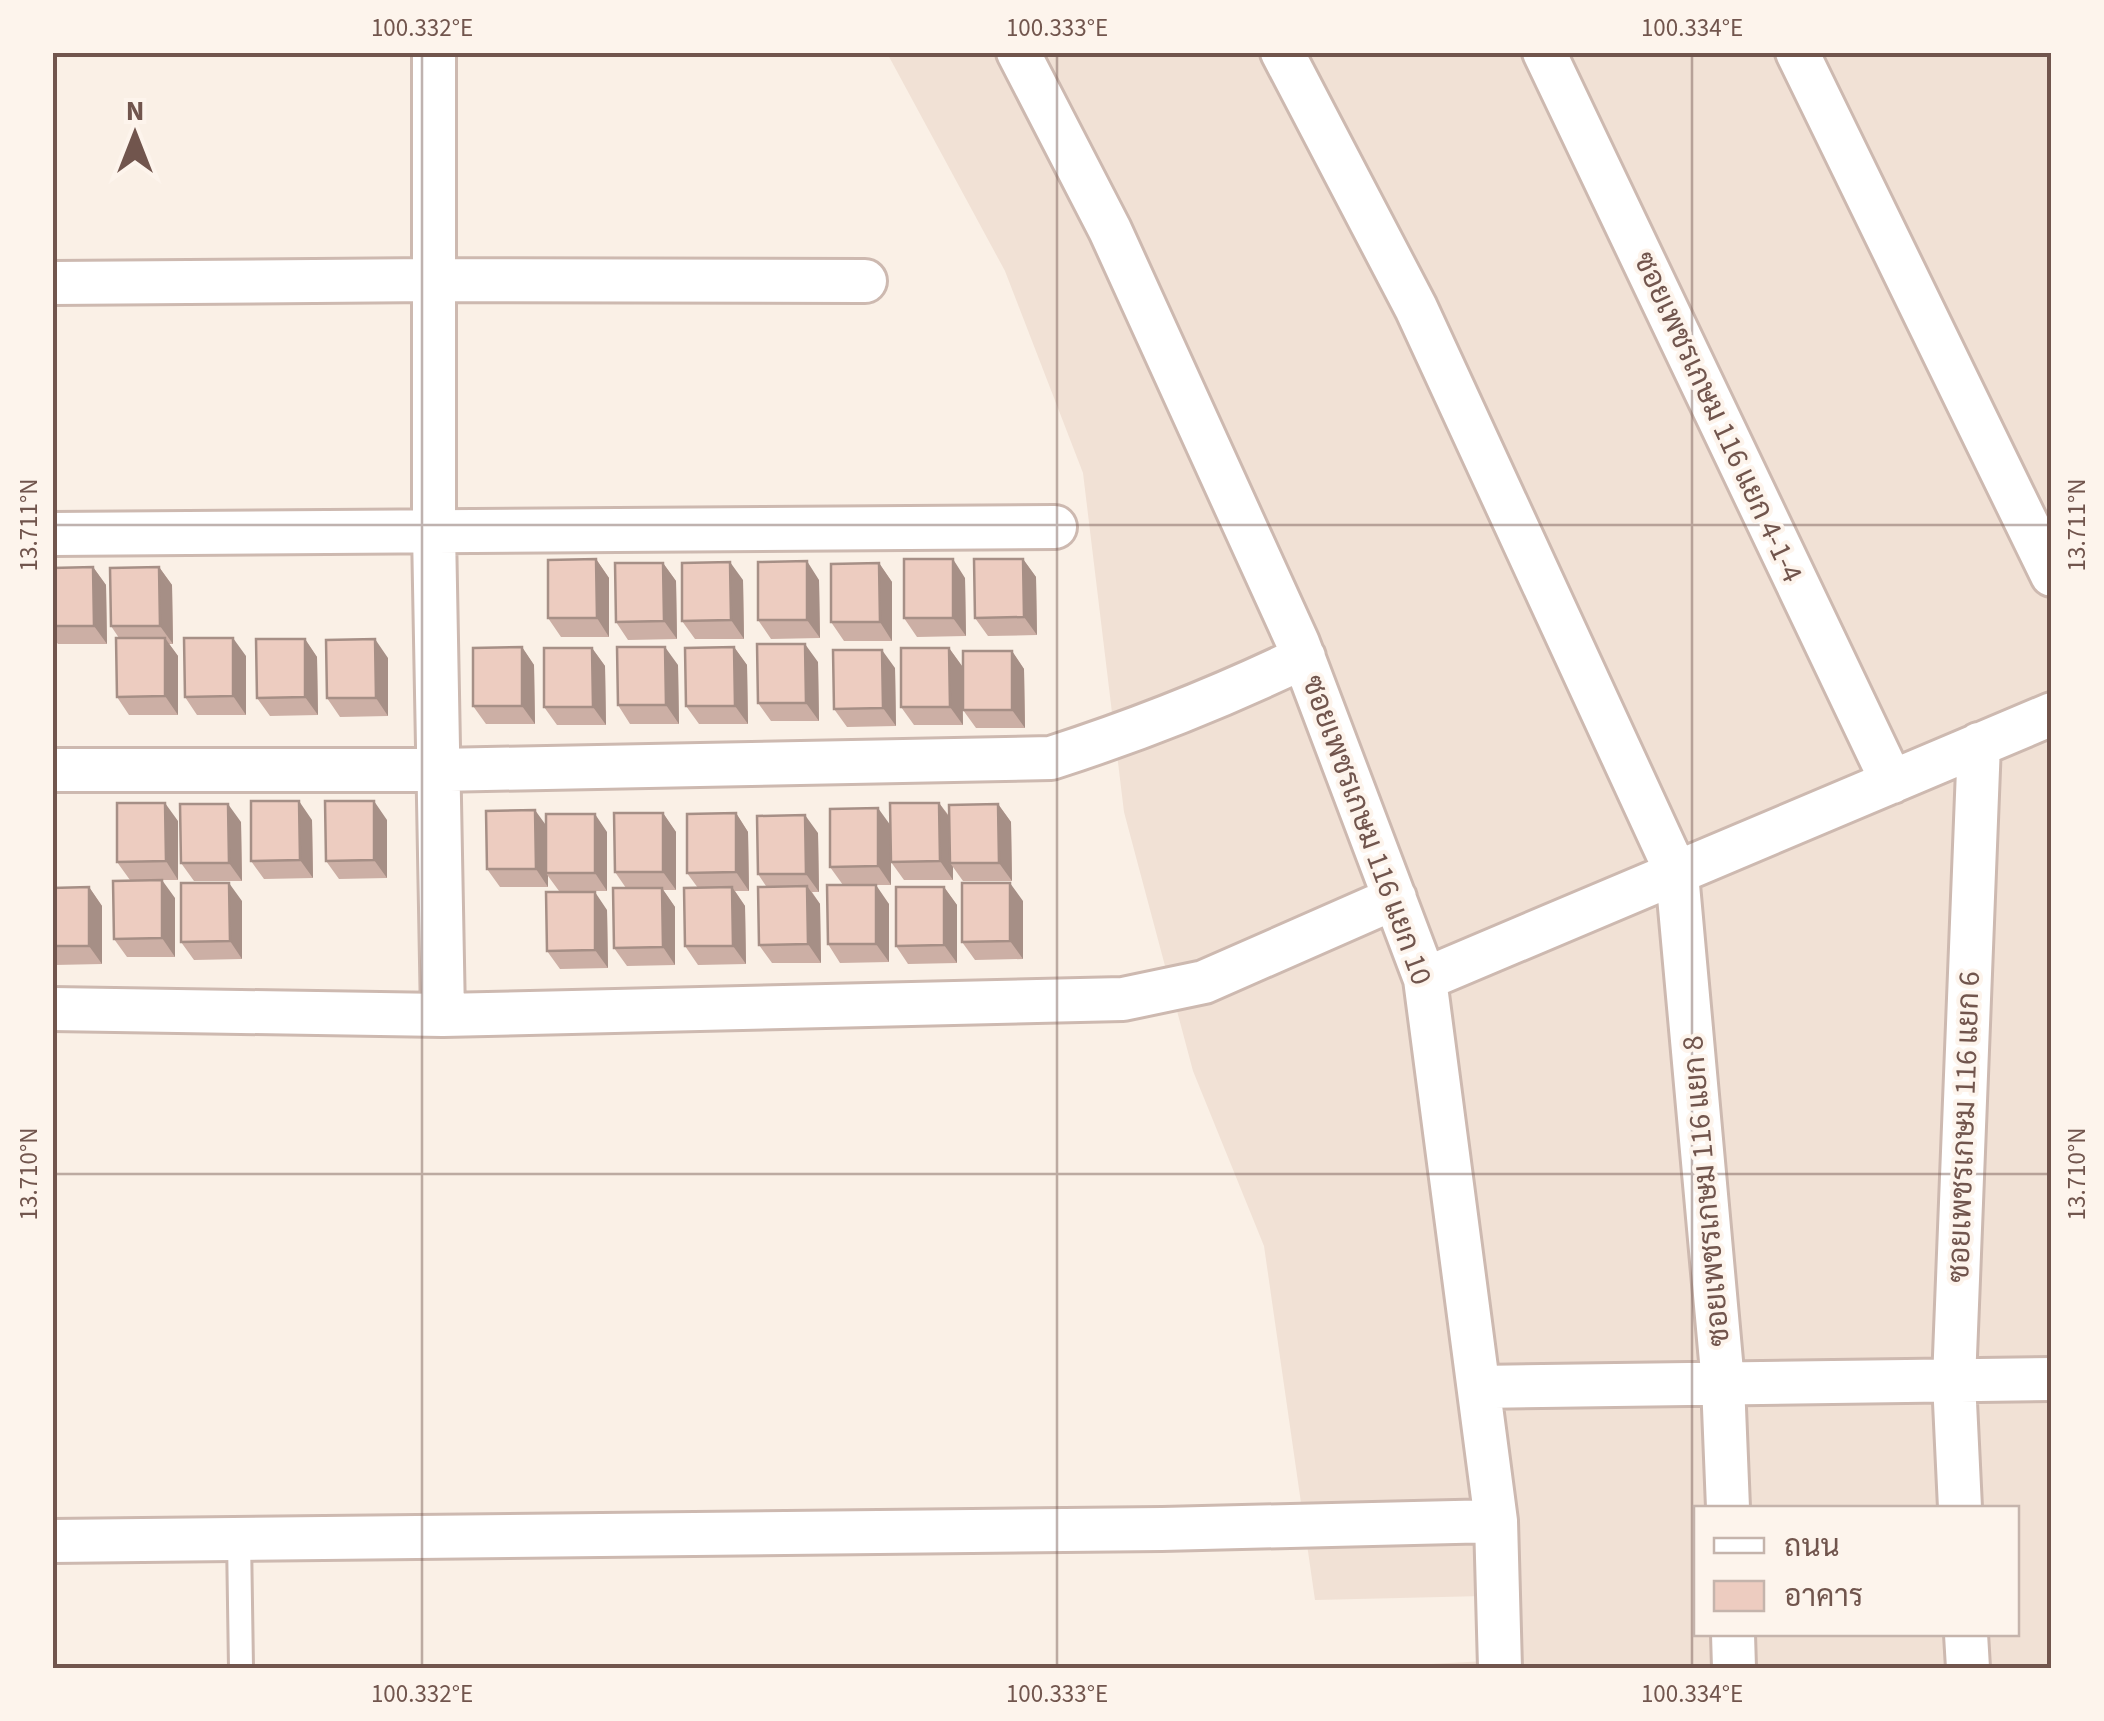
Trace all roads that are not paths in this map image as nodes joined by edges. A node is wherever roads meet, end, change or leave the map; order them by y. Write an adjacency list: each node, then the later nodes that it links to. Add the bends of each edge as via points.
1 (434, 52): 6 (street)
2 (1018, 52): 13 (street, ซอยเพชรเกษม 116 แยก 10, via 1110,230)
3 (1282, 52): 19 (street, ซอยเพชรเกษม 116 แยก 8, via 1416,308)
4 (1544, 52): 18 (street, ซอยเพชรเกษม 116 แยก 4-1-4)
5 (1797, 52): 12 (street)
6 (434, 280): 7 (street); 8 (street); 10 (street)
7 (864, 281)
8 (52, 283)
9 (1055, 527): 10 (street)
10 (434, 532): 11 (street); 17 (street)
11 (52, 534)
12 (2052, 575)
13 (1304, 658): 17 (street, via 1222,697 1051,758); 20 (street, ซอยเพชรเกษม 116 แยก 10)
14 (2052, 714): 15 (street)
15 (1978, 744): 18 (street); 25 (street, ซอยเพชรเกษม 116 แยก 6)
16 (52, 770): 17 (street)
17 (438, 770): 23 (street)
18 (1892, 782): 19 (street)
19 (1677, 874): 21 (street); 26 (street, ซอยเพชรเกษม 116 แยก 8)
20 (1394, 898): 21 (street, ซอยเพชรเกษม 116 แยก 10); 23 (street, via 1204,982 1123,999)
21 (1425, 979): 27 (street, ซอยเพชรเกษม 116 แยก 10)
22 (52, 1009): 23 (street)
23 (443, 1014)
24 (2052, 1379): 25 (street)
25 (1954, 1382): 26 (street); 29 (street, ซอยเพชรเกษม 116 แยก 6)
26 (1723, 1383): 27 (street); 28 (street, ซอยเพชรเกษม 116 แยก 8)
27 (1479, 1387): 30 (street, ซอยเพชรเกษม 116 แยก 10)
28 (1728, 1506)
29 (1960, 1506)
30 (1496, 1521): 31 (street); 36 (street, ซอยเพชรเกษม 116 แยก 10)
31 (239, 1539): 32 (street); 35 (lane)
32 (52, 1541)
33 (1733, 1636): 37 (street)
34 (1966, 1636): 38 (street)
35 (242, 1668)
36 (1500, 1668)
37 (1734, 1668)
38 (1968, 1668)

